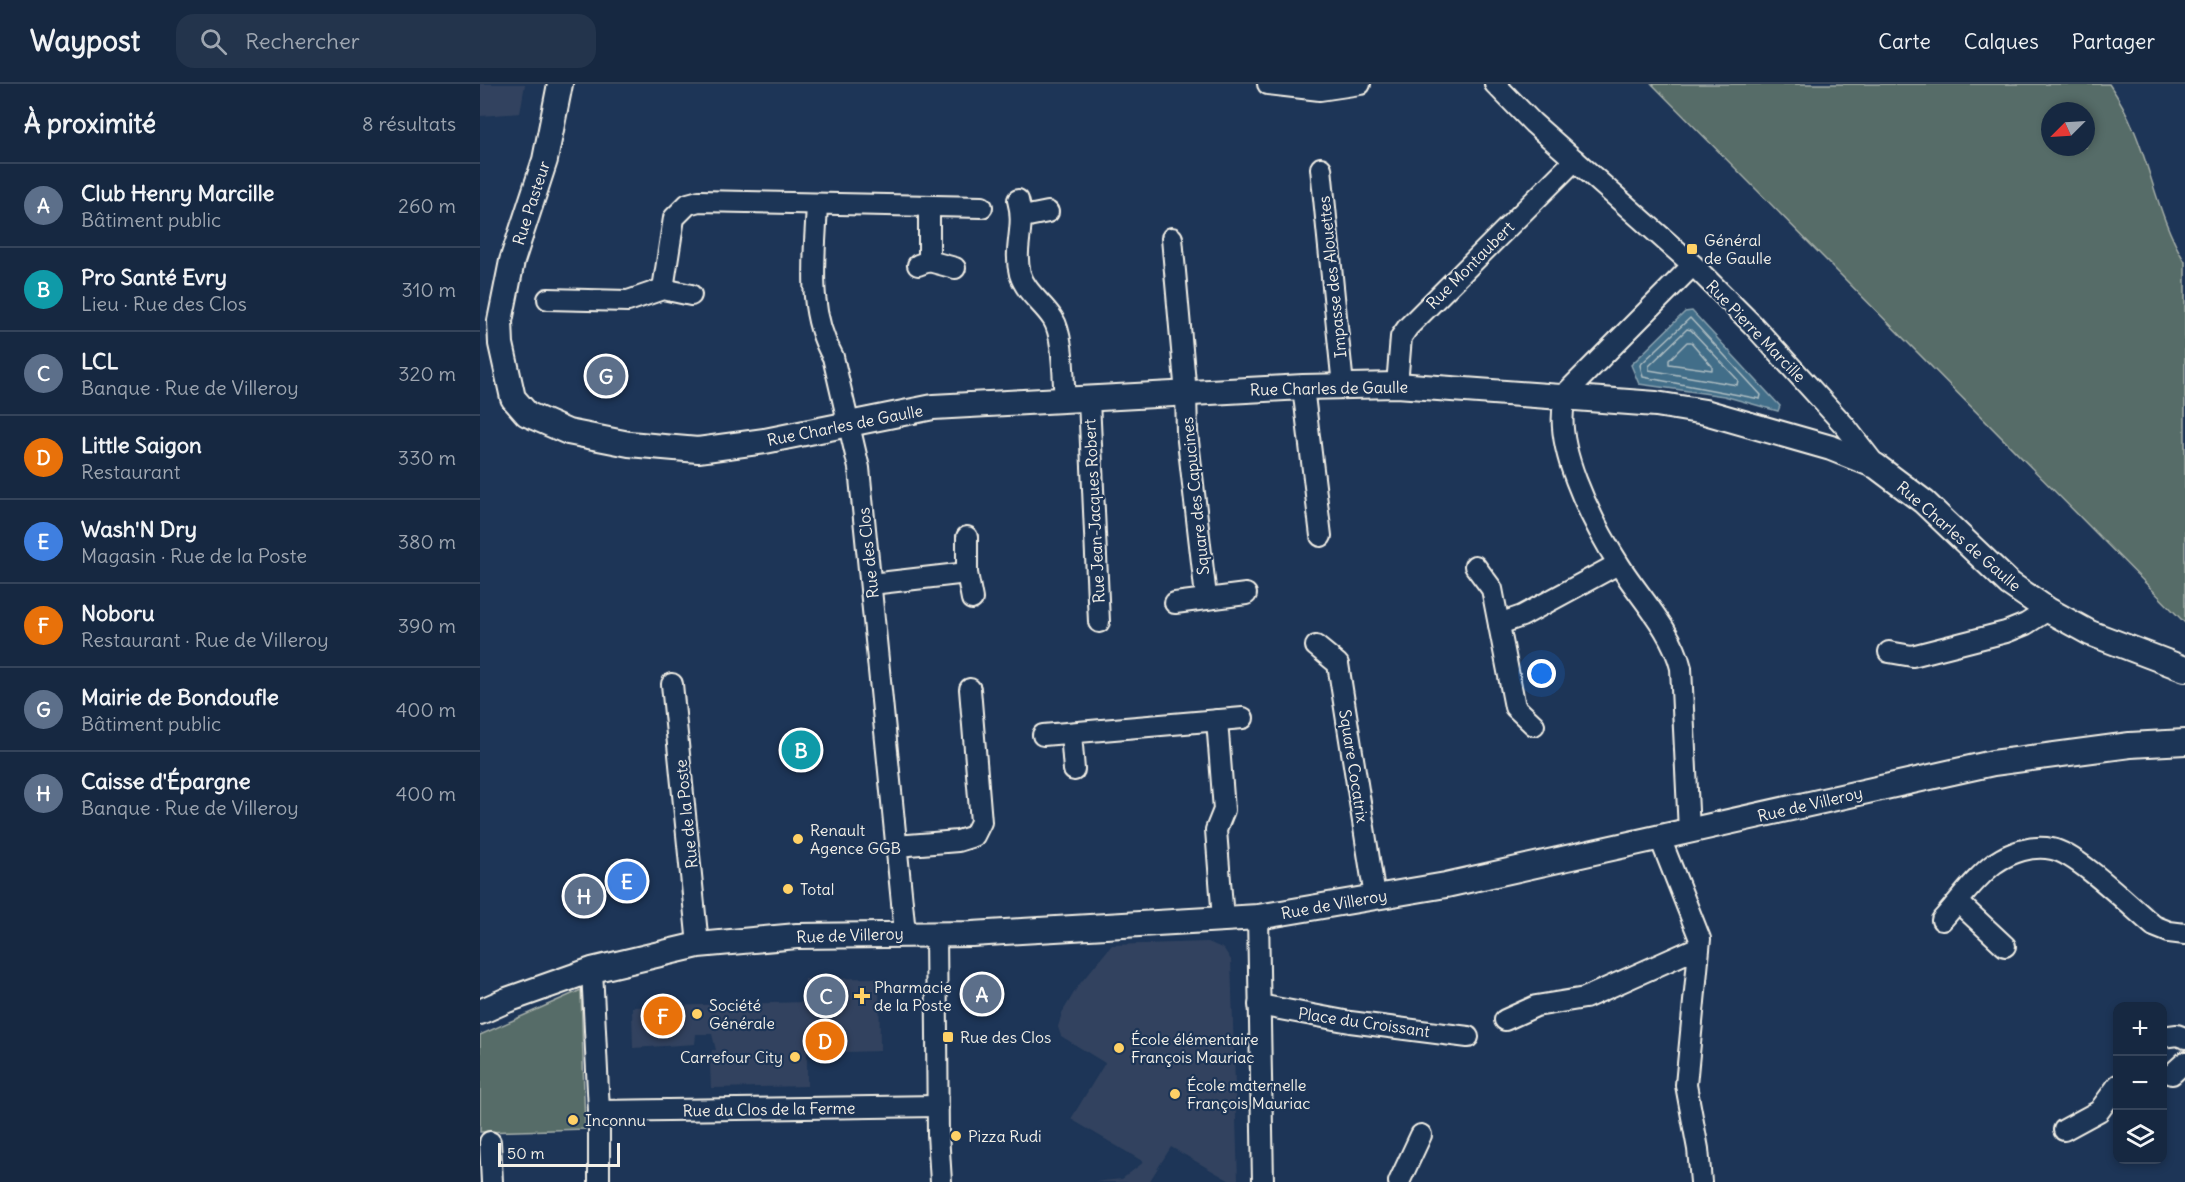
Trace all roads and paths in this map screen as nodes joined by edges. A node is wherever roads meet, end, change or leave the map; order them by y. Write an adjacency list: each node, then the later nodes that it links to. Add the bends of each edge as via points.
1 (560, 84): 17 (street, Rue Pasteur, via 545,160)
2 (1268, 84): 3 (street, via 1320,90)
3 (1360, 84)
4 (1495, 84): 5 (street, Rue Pierre Marcille)
5 (1575, 160): 12 (street, Rue Pierre Marcille); 18 (street, Rue Montaubert, via 1408,327 1401,338)
6 (1321, 168): 19 (street, Impasse des Alouettes)
7 (817, 204): 8 (street); 14 (street, via 688,204 674,218); 25 (street, Rue des Clos, via 815,308 834,357)
8 (928, 207): 9 (street); 13 (street, via 923,263)
9 (982, 207)
10 (1048, 212): 24 (street, via 1021,209 1020,273 1058,330)
11 (1172, 238): 21 (street, Square des Capucines)
12 (1693, 265): 22 (street, via 1580,376); 26 (street, Rue Pierre Marcille, via 1845,426)
13 (955, 268)
14 (663, 289): 15 (street); 16 (street, via 628,301)
15 (691, 295)
16 (548, 299)
17 (490, 321): 25 (street, Rue Charles de Gaulle, via 513,398 540,422 568,432 667,449 698,450)
18 (1397, 385): 19 (street, Rue Charles de Gaulle); 22 (street, Rue Charles de Gaulle)
19 (1343, 386): 20 (street, Rue Charles de Gaulle)
20 (1303, 387): 21 (street, Rue Charles de Gaulle); 27 (street)
21 (1186, 394): 23 (street, Rue Charles de Gaulle); 34 (street, Square des Capucines)
22 (1565, 397): 26 (street, Rue Charles de Gaulle, via 1705,412 1831,448); 29 (street, via 1563,435 1573,469)
23 (1089, 400): 24 (street, Rue Charles de Gaulle); 38 (street, Rue Jean-Jacques Robert)
24 (1065, 401): 25 (street, Rue Charles de Gaulle, via 933,407)
25 (851, 425): 32 (street, Rue des Clos)
26 (1876, 466): 37 (street, Rue Charles de Gaulle, via 1924,502 2010,584)
27 (1324, 525)
28 (967, 537): 31 (street)
29 (1618, 564): 39 (street, via 1522,616); 52 (street, via 1676,648 1681,668)
30 (1475, 566): 39 (street, via 1492,589)
31 (967, 573): 32 (street); 35 (street)
32 (872, 584): 54 (street, Rue des Clos)
33 (1246, 594): 34 (street, Square des Capucines)
34 (1206, 597): 36 (street, Square des Capucines)
35 (972, 599)
36 (1175, 603)
37 (2048, 610): 41 (street, via 2006,632 1912,656); 42 (street, Rue Charles de Gaulle, via 2090,633)
38 (1099, 622)
39 (1499, 624): 47 (street, via 1515,707)
40 (1316, 646): 55 (street, Square Cocatrix, via 1338,664)
41 (1889, 652)
42 (2185, 669)
43 (672, 684): 63 (street, Rue de la Poste)
44 (970, 689): 54 (street, via 981,822 974,836 958,841)
45 (1242, 718): 46 (street)
46 (1216, 720): 48 (street); 58 (street, via 1224,810 1216,830)
47 (1534, 725)
48 (1071, 733): 49 (street); 51 (street)
49 (1043, 735)
50 (2185, 742): 52 (street, Rue de Villeroy, via 1993,763)
51 (1074, 770)
52 (1689, 831): 53 (street, Rue de Villeroy)
53 (1660, 838): 55 (street, Rue de Villeroy); 65 (street, via 1698,929)
54 (896, 846): 60 (street, Rue des Clos)
55 (1375, 897): 57 (street, Rue de Villeroy)
56 (1958, 902): 59 (street); 62 (street, via 1978,878 2012,853 2052,849 2070,856 2154,926); 64 (street)
57 (1258, 917): 58 (street, Rue de Villeroy); 67 (street)
58 (1222, 920): 61 (street, Rue de Villeroy)
59 (1942, 920)
60 (905, 933): 61 (street, Rue de Villeroy); 63 (street, Rue de Villeroy, via 797,936)
61 (936, 934): 74 (street)
62 (2185, 934)
63 (698, 945): 66 (street, Rue de Villeroy)
64 (2005, 946)
65 (1699, 947): 69 (street, via 1585,998 1536,1006); 84 (street, via 1686,1085)
66 (592, 970): 68 (street, Rue de Villeroy); 75 (street)
67 (1259, 1005): 71 (street, Place du Croissant, via 1350,1022); 82 (street)
68 (480, 1012)
69 (1505, 1020)
70 (2167, 1036): 72 (street)
71 (1468, 1037)
72 (2185, 1038)
73 (2113, 1091): 76 (street, via 2093,1115)
74 (938, 1106): 75 (street, Rue du Clos de la Ferme); 81 (street)
75 (598, 1111): 80 (street)
76 (2064, 1130)
77 (1421, 1135): 83 (street)
78 (490, 1143): 79 (street)
79 (492, 1182)
80 (599, 1182)
81 (941, 1182)
82 (1263, 1182)
83 (1399, 1182)
84 (1701, 1182)

